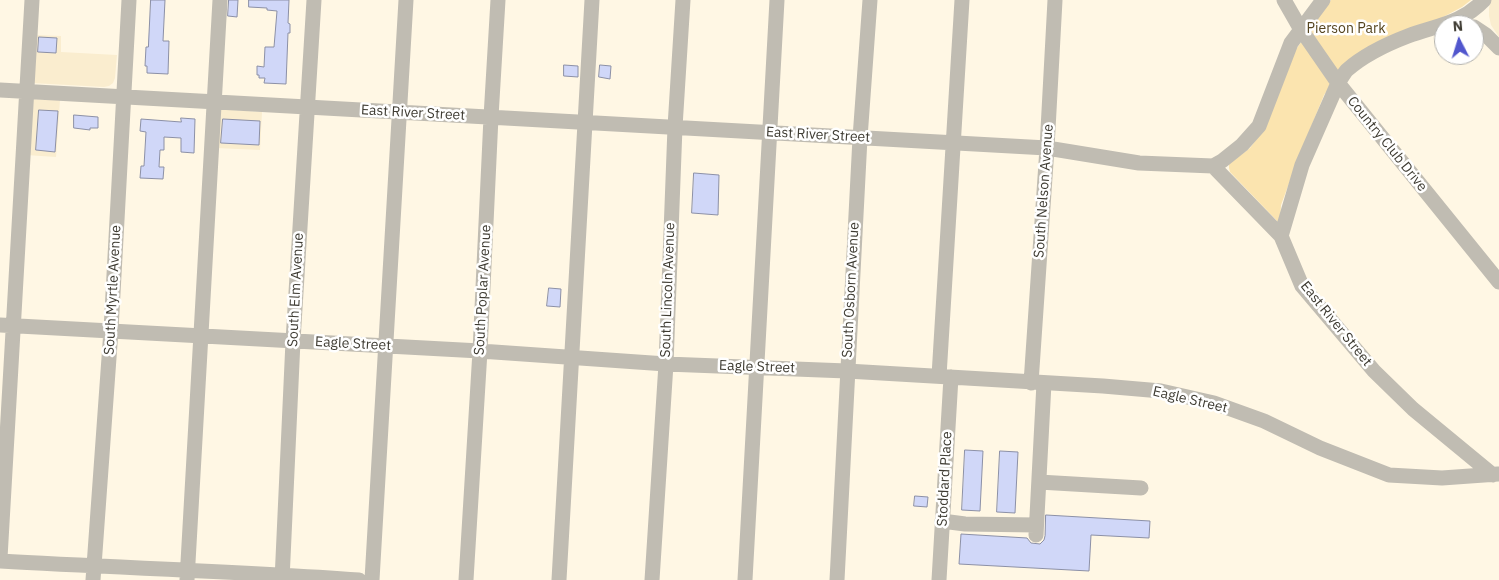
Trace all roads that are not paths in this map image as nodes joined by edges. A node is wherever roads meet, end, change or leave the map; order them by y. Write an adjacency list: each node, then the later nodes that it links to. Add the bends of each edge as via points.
1 (32, 0): 23 (street)
2 (129, 0): 24 (street, South Myrtle Avenue)
3 (220, 0): 25 (street)
4 (314, 0): 26 (street, South Elm Avenue)
5 (406, 0): 27 (street)
6 (498, 0): 28 (street, South Poplar Avenue)
7 (592, 0): 29 (street)
8 (683, 0): 30 (street, South Lincoln Avenue)
9 (777, 0): 31 (street)
10 (870, 0): 32 (street, South Osborn Avenue)
11 (962, 0): 33 (street, Stoddard Place)
12 (1055, 0): 34 (street, South Nelson Avenue)
13 (1284, 0): 17 (street, Country Club Drive)
14 (1323, 0): 17 (street)
15 (1484, 0): 16 (street)
16 (1472, 15)
17 (1300, 28): 21 (street, Country Club Drive); 35 (street, via 1290,43 1259,126 1242,145)
18 (1434, 30): 21 (street, via 1407,36 1371,54 1346,71)
19 (1484, 34): 20 (street)
20 (1499, 48)
21 (1338, 83): 36 (street, via 1302,165); 37 (street, Country Club Drive)
22 (0, 90): 23 (street, East River Street)
23 (27, 91): 24 (street, East River Street); 38 (street)
24 (124, 97): 25 (street, East River Street); 39 (street, South Myrtle Avenue)
25 (214, 102): 26 (street, East River Street); 40 (street)
26 (306, 107): 27 (street, East River Street); 41 (street, South Elm Avenue)
27 (399, 112): 28 (street, East River Street); 42 (street)
28 (491, 117): 29 (street, East River Street); 43 (street, South Poplar Avenue)
29 (585, 122): 30 (street, East River Street); 44 (street)
30 (675, 127): 31 (street, East River Street); 45 (street, South Lincoln Avenue)
31 (770, 133): 32 (street, East River Street); 46 (street)
32 (860, 138): 33 (street, East River Street); 47 (street, South Osborn Avenue)
33 (954, 143): 34 (street, East River Street); 48 (street, Stoddard Place)
34 (1047, 148): 35 (street, East River Street, via 1139,163); 49 (street, South Nelson Avenue)
35 (1213, 166): 36 (street, East River Street)
36 (1281, 236): 50 (street, East River Street, via 1302,286 1374,371 1413,409)
37 (1499, 282)
38 (7, 325): 39 (street, Eagle Street); 54 (street)
39 (111, 330): 40 (street, Eagle Street); 55 (street, South Myrtle Avenue)
40 (201, 336): 41 (street, Eagle Street); 56 (street)
41 (293, 341): 42 (street, Eagle Street); 57 (street, South Elm Avenue)
42 (386, 346): 43 (street, Eagle Street); 59 (street)
43 (480, 351): 44 (street, Eagle Street); 60 (street, South Poplar Avenue)
44 (571, 357): 45 (street, Eagle Street); 61 (street)
45 (666, 364): 46 (street, Eagle Street); 62 (street, South Lincoln Avenue)
46 (757, 367): 47 (street, Eagle Street); 63 (street)
47 (847, 371): 48 (street, Eagle Street); 64 (street, South Osborn Avenue)
48 (945, 377): 49 (street, Eagle Street); 53 (street, Stoddard Place)
49 (1038, 383): 50 (street, Eagle Street, via 1161,390 1214,403 1389,475 1442,478); 51 (street, South Nelson Avenue)
50 (1496, 475)
51 (1039, 482): 52 (street); 53 (street, South Nelson Avenue, via 1036,530)
52 (1141, 488)
53 (942, 521): 65 (street, Stoddard Place)
54 (0, 560): 55 (street)
55 (93, 573): 56 (street)
56 (187, 575): 57 (street)
57 (282, 577): 58 (street)
58 (358, 580)
59 (372, 580)
60 (466, 580)
61 (559, 580)
62 (652, 580)
63 (745, 580)
64 (837, 580)
65 (939, 580)

